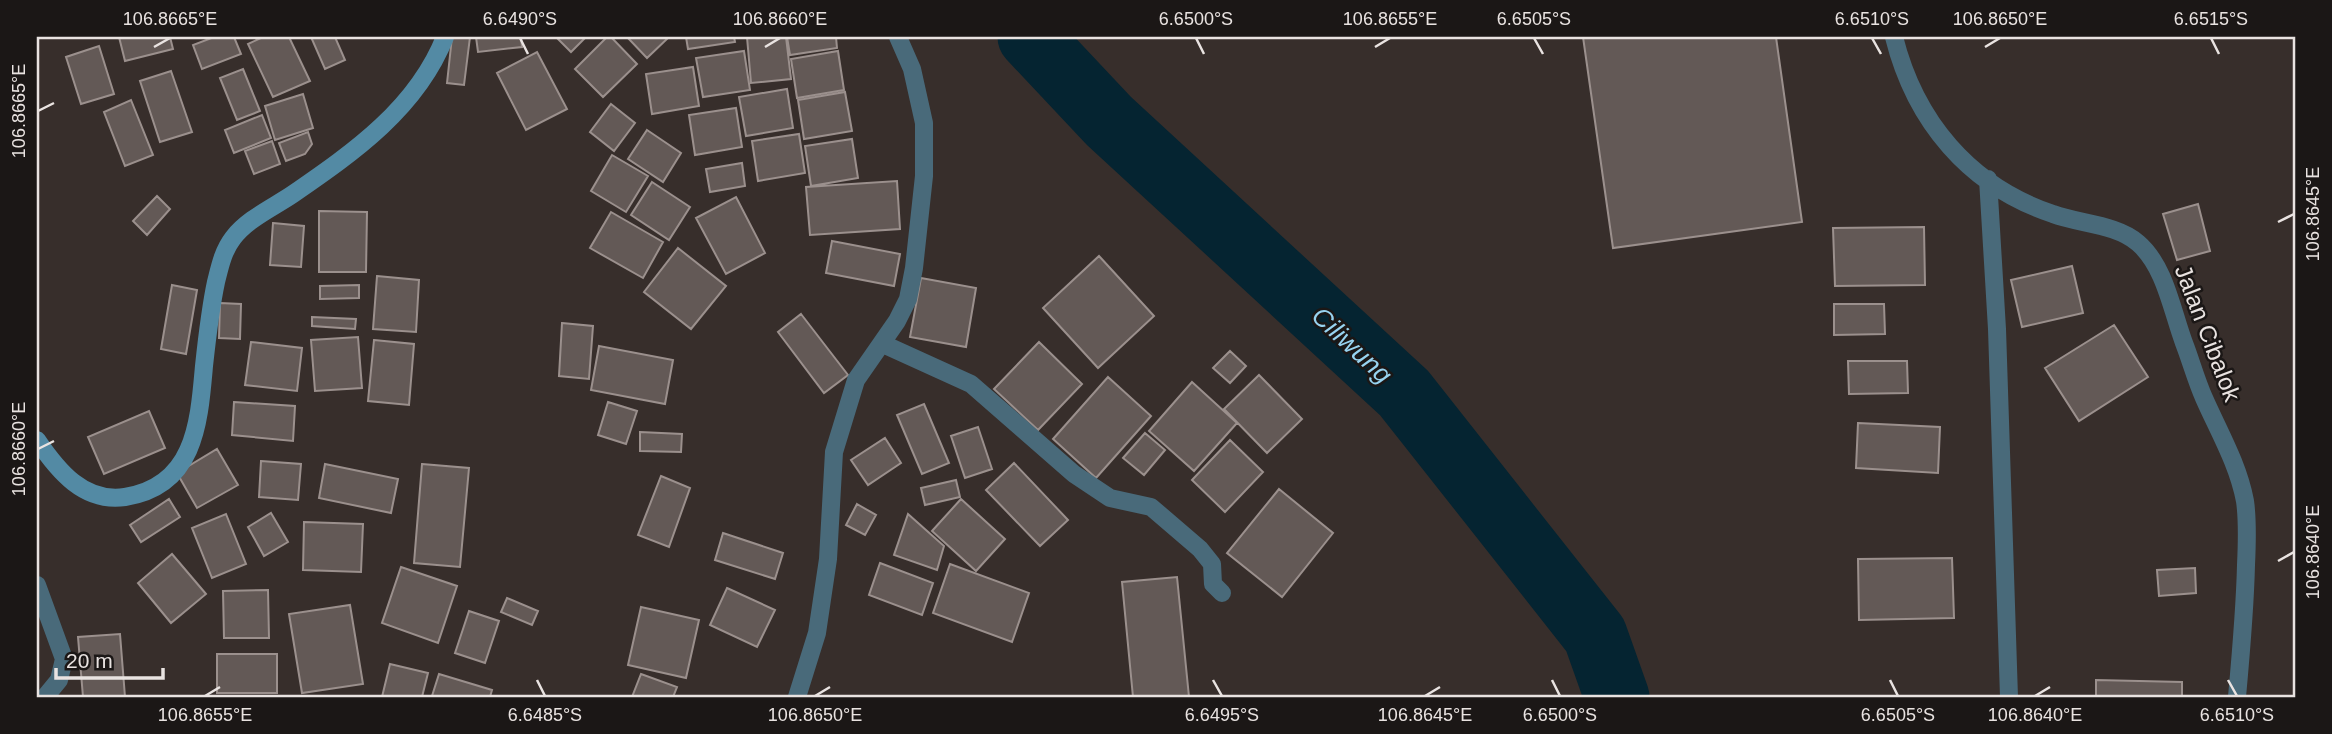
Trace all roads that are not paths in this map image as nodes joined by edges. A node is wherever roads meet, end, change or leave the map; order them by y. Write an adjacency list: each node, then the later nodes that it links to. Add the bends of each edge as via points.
1 (445, 37): 6 (main road, via 435,62 400,109 355,148 242,228 226,248 210,309 199,422 192,444 166,480 134,495 101,497 72,482)
2 (898, 37): 5 (street, via 912,69 924,123 924,176 908,299)
3 (1894, 37): 4 (street, Jalan Cibalok, via 1923,112 1949,146)
4 (1988, 179): 11 (street); 12 (street, Jalan Cibalok, via 2034,207 2129,236 2148,254 2160,276 2245,503 2246,573)
5 (883, 344): 8 (street, via 971,384 1074,474 1110,498 1151,507 1200,549 1212,564 1213,584); 10 (street, via 856,380 834,452 825,583 817,633)
6 (37, 440)
7 (37, 585): 9 (street, via 64,659 59,680)
8 (1222, 593)
9 (45, 697)
10 (797, 697)
11 (2009, 697)
12 (2237, 697)

